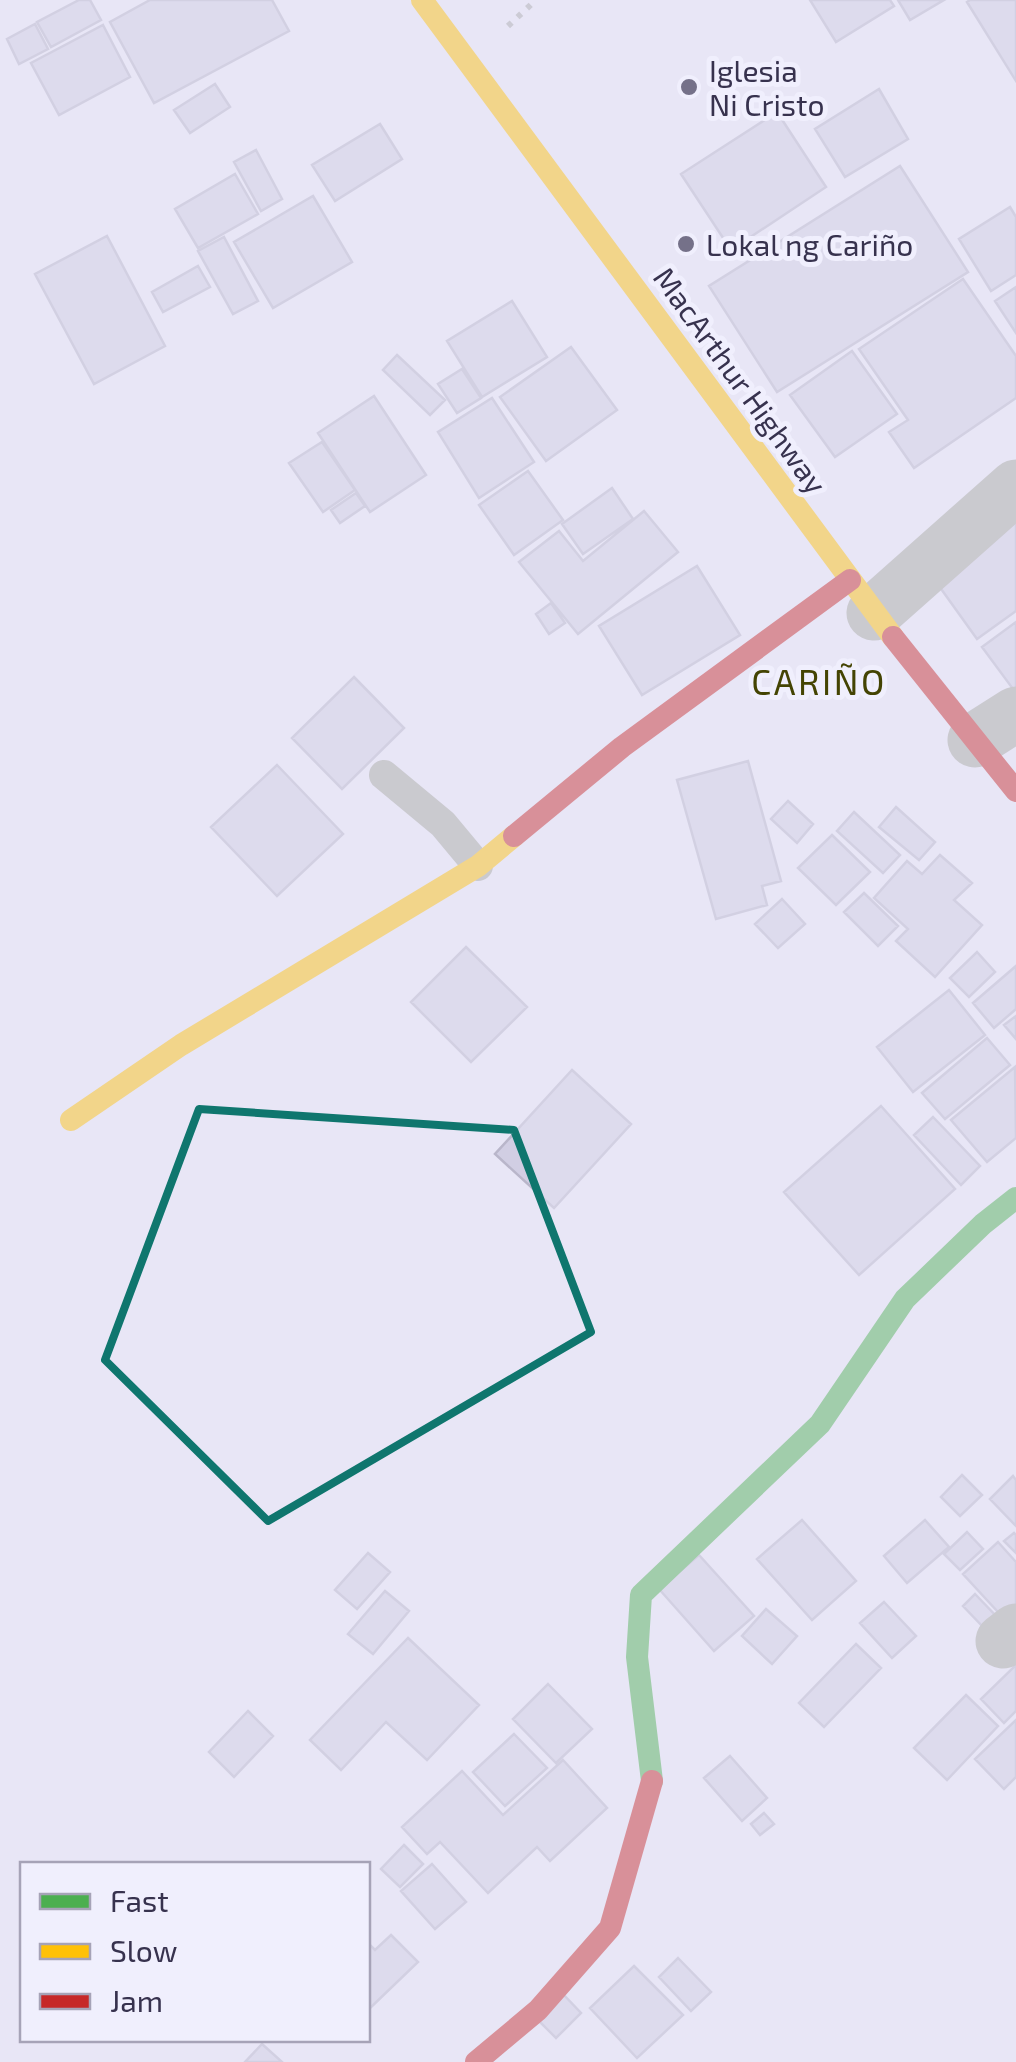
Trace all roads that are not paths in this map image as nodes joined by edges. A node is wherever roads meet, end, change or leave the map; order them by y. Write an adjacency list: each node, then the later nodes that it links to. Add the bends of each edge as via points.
1 (422, 0): 3 (main road, MacArthur Highway)
2 (1016, 487): 3 (street)
3 (862, 597): 4 (main road, MacArthur Highway); 7 (main road, via 622,747)
4 (996, 727): 6 (main road, MacArthur Highway)
5 (384, 775): 7 (lane, via 442,824)
6 (1016, 791)
7 (478, 866): 8 (main road, via 181,1045)
8 (71, 1120)
9 (1016, 1198): 10 (main road, via 904,1299 820,1424 641,1595 637,1657 653,1780 610,1928 538,2010)
10 (476, 2062)

